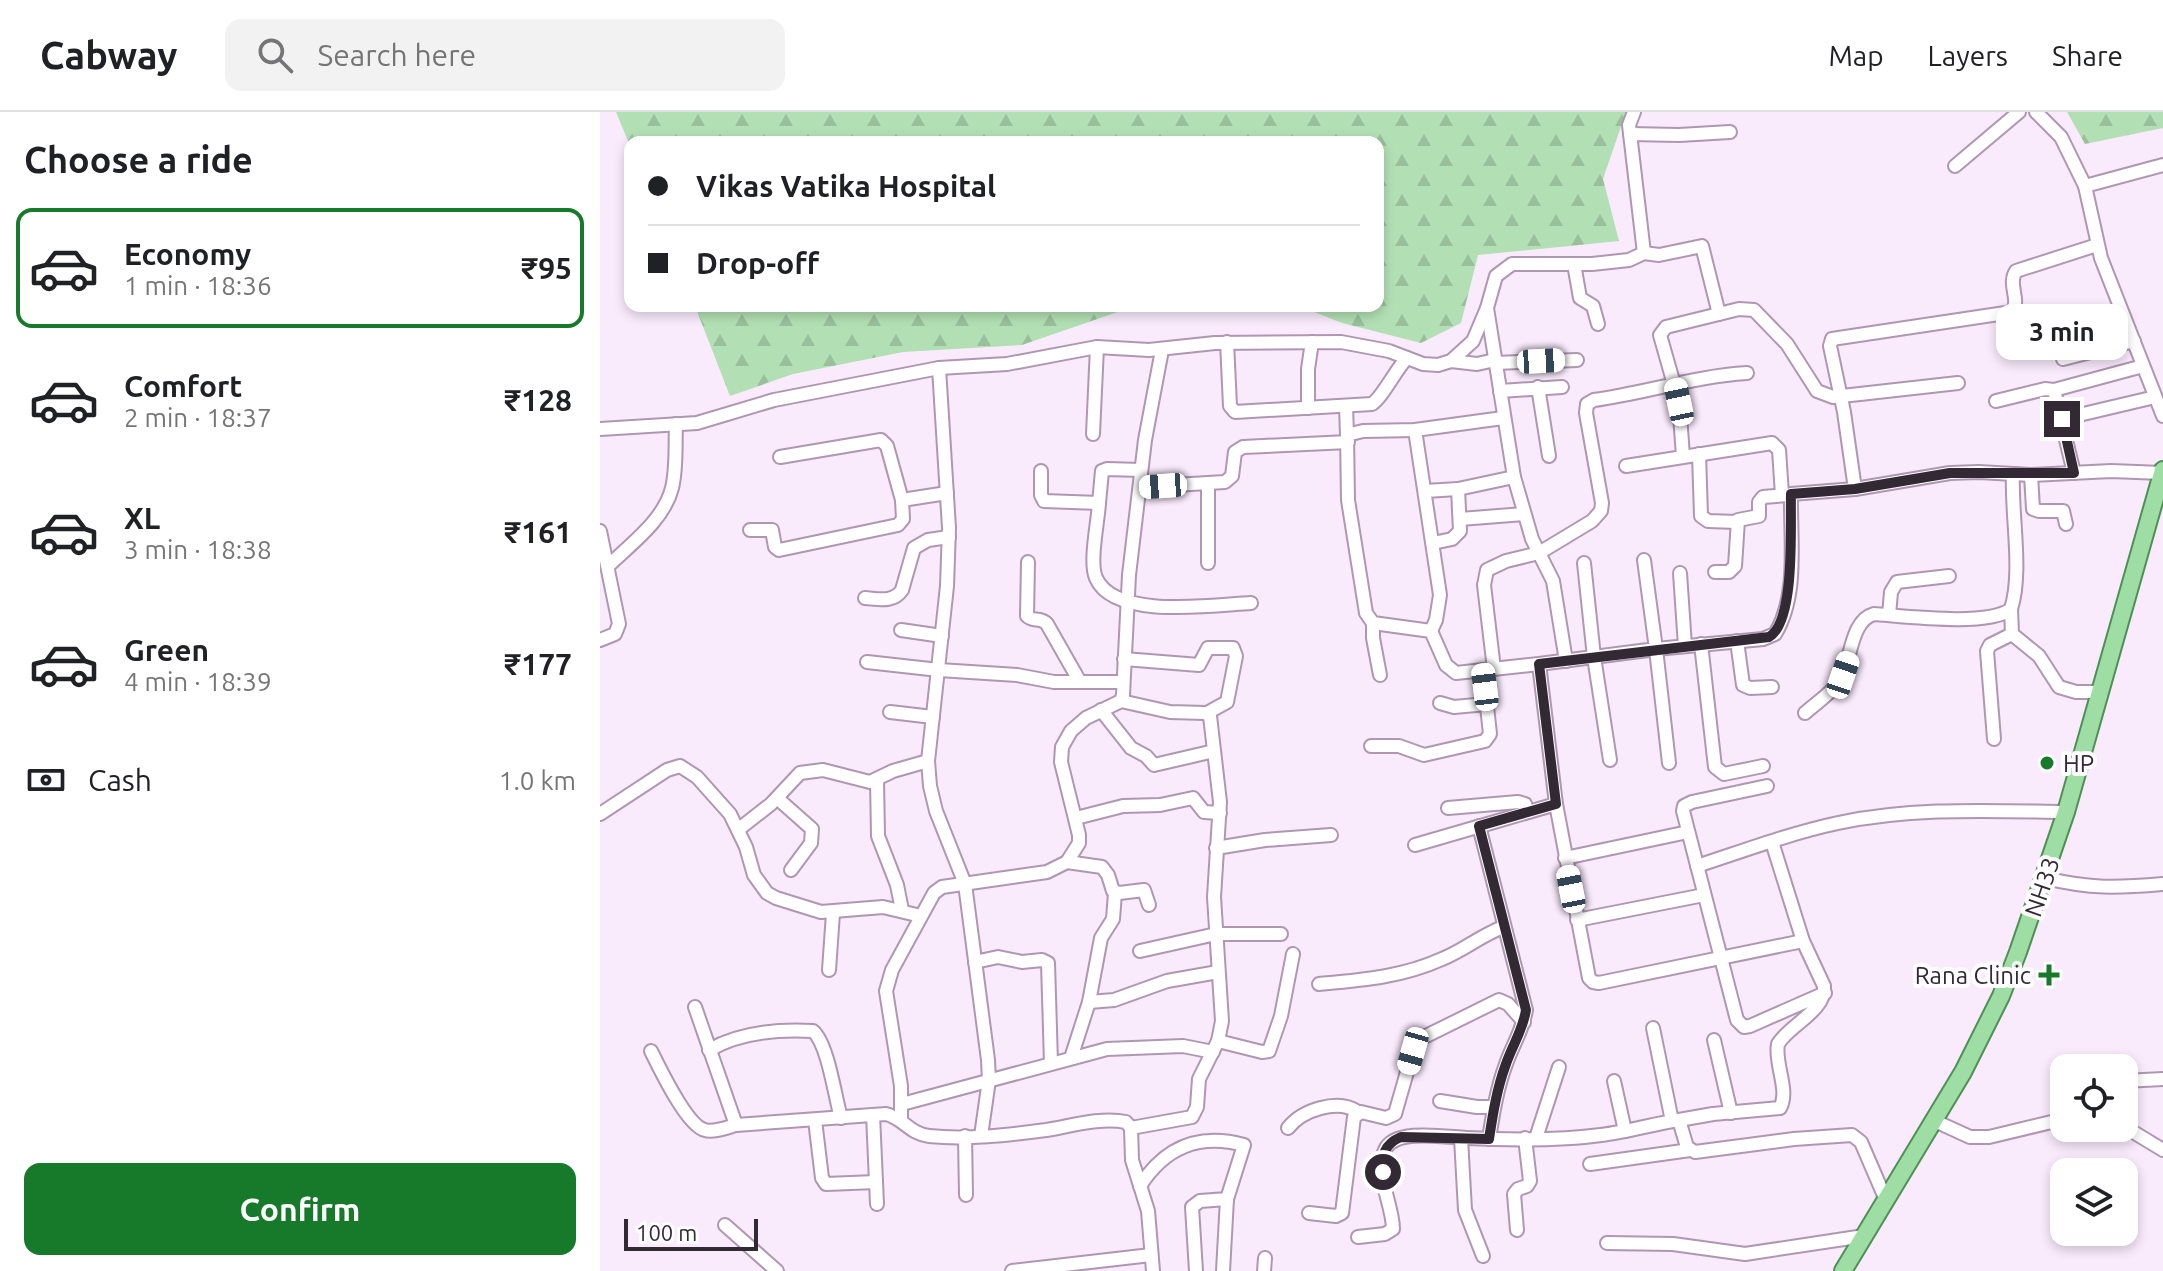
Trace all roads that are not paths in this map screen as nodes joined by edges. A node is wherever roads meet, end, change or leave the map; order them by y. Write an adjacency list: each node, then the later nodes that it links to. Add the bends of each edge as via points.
1 (1634, 112): 5 (street)
2 (2019, 112): 7 (street)
3 (2036, 112): 8 (street, via 2061,137)
4 (1730, 132): 5 (street)
5 (1630, 134): 10 (street)
6 (2163, 165): 8 (street)
7 (1955, 166)
8 (2085, 186): 9 (street)
9 (2097, 245): 15 (street); 34 (street, via 2016,271 2012,312 1835,337 1830,346)
10 (1644, 253): 11 (street, via 1629,260); 13 (street, via 1702,246)
11 (1574, 264): 12 (street, via 1524,263 1503,269); 14 (street, via 1580,298 1593,306)
12 (1487, 308): 23 (street, via 1473,341); 24 (street)
13 (1719, 314): 29 (street, via 1661,331); 34 (street, via 1754,310 1787,344 1817,391)
14 (1598, 324)
15 (2134, 341): 21 (street); 25 (street)
16 (1227, 342): 17 (street); 19 (street); 38 (street, via 1232,410)
17 (1312, 342): 20 (street, via 1368,346); 38 (street)
18 (1097, 347): 19 (street); 26 (street, via 1007,364); 45 (street)
19 (1162, 350): 52 (street)
20 (1407, 358): 23 (street, via 1423,364); 37 (street, via 1378,401)
21 (2063, 359)
22 (1577, 360): 24 (street)
23 (1451, 361): 24 (street)
24 (1495, 362): 33 (street)
25 (2143, 366): 32 (street); 35 (street)
26 (939, 368): 42 (street); 64 (street)
27 (1747, 373): 29 (street)
28 (1958, 383): 34 (street)
29 (1676, 385): 49 (street); 76 (street, via 1587,404 1601,511)
30 (1538, 387): 31 (street); 33 (street); 48 (street)
31 (1562, 387)
32 (2054, 390): 36 (street); 41 (street)
33 (1500, 391): 40 (street)
34 (1841, 397): 62 (street)
35 (2155, 397): 39 (street); 41 (street)
36 (1996, 401)
37 (1346, 406): 38 (street); 46 (street)
38 (1308, 408)
39 (2163, 416)
40 (1503, 418): 44 (street); 58 (street)
41 (2062, 419): 55 (street)
42 (676, 424): 43 (street); 81 (street, via 672,488 665,506)
43 (600, 429)
44 (1415, 430): 46 (street, via 1363,431); 63 (street)
45 (1093, 434)
46 (1348, 438): 59 (street, via 1243,447 1232,457 1230,479); 90 (street, via 1348,500 1366,613)
47 (1699, 454): 49 (street); 65 (street, via 1775,444); 70 (street, via 1701,516)
48 (1549, 456)
49 (1683, 456): 51 (street)
50 (780, 457): 66 (street, via 881,440)
51 (1626, 466)
52 (1141, 470): 60 (street); 67 (street, via 1102,471)
53 (1041, 471): 67 (street, via 1044,501)
54 (2163, 471): 55 (street); 111 (main road, NH33)
55 (2074, 473): 57 (street)
56 (2013, 474): 57 (street); 62 (street, via 1950,473); 88 (street, via 2016,543)
57 (2031, 475): 71 (street, via 2033,509 2063,511)
58 (1514, 477): 61 (street); 68 (street)
59 (1208, 483): 60 (street); 79 (street)
60 (1140, 487): 86 (street)
61 (1458, 489): 63 (street); 69 (street)
62 (1855, 489): 65 (street)
63 (1425, 491): 75 (street)
64 (947, 493): 66 (street); 74 (street)
65 (1787, 495): 70 (street, via 1763,497 1759,516); 96 (street, via 1791,574 1779,628 1769,637)
66 (902, 500): 72 (street, via 898,525 779,550 772,530)
67 (1099, 503): 86 (street, via 1096,577 1110,593)
68 (1524, 514): 69 (street); 76 (street)
69 (1460, 519): 75 (street, via 1458,536)
70 (1737, 522): 82 (street, via 1735,566 1729,572)
71 (2066, 524)
72 (750, 530)
73 (600, 531): 81 (street)
74 (949, 537): 85 (street, via 914,548 898,596); 94 (street)
75 (1433, 543): 92 (street, via 1440,595)
76 (1539, 553): 102 (street, via 1553,581); 106 (street, via 1487,570)
77 (1644, 560): 99 (street)
78 (1028, 562): 108 (street, via 1027,616 1047,624)
79 (1208, 563)
80 (1584, 563): 100 (street)
81 (608, 566): 95 (street, via 619,624 615,634)
82 (1715, 572)
83 (1680, 573): 98 (street)
84 (1949, 576): 89 (street, via 1897,582)
85 (865, 598)
86 (1128, 601): 87 (street, via 1151,607); 101 (street)
87 (1251, 603)
88 (2011, 609): 89 (street, via 1979,618); 93 (street)
89 (1889, 615): 118 (street, via 1863,619 1837,685)
90 (1373, 623): 92 (street); 107 (street)
91 (901, 630): 94 (street)
92 (1431, 631): 106 (street, via 1451,671)
93 (2012, 634): 111 (street, via 2039,656 2059,687); 120 (street, via 1987,651)
94 (942, 636): 105 (street)
95 (600, 640)
96 (1737, 641): 97 (street); 110 (street, via 1743,685)
97 (1701, 644): 98 (street); 126 (street, via 1715,767 1724,774)
98 (1685, 646): 99 (street)
99 (1656, 649): 100 (street); 125 (street)
100 (1594, 657): 102 (street); 123 (street)
101 (1124, 659): 109 (street); 117 (street, via 1199,665 1208,648 1233,648 1227,702)
102 (1566, 661): 104 (street)
103 (867, 662): 105 (street)
104 (1539, 664): 106 (street); 130 (street)
105 (939, 670): 108 (street); 119 (street)
106 (1488, 670): 114 (street)
107 (1380, 675)
108 (1080, 682): 109 (street)
109 (1123, 682): 112 (street)
110 (1772, 687)
111 (2100, 692): 133 (main road, NH33)
112 (1121, 701): 115 (street); 117 (street, via 1170,712)
113 (1440, 703): 114 (street)
114 (1487, 704): 121 (street, via 1490,734 1485,741 1424,755 1399,746)
115 (1101, 710): 122 (street, via 1131,748 1154,765); 136 (street, via 1071,731 1062,747)
116 (890, 712): 119 (street)
117 (1207, 713): 122 (street)
118 (1805, 713)
119 (933, 717): 124 (street)
120 (1994, 739)
121 (1371, 746)
122 (1214, 751): 134 (street)
123 (1610, 760)
124 (928, 761): 127 (street); 149 (street, via 936,811)
125 (1669, 763)
126 (1763, 766)
127 (877, 780): 129 (street, via 810,770 791,780); 154 (street, via 878,836)
128 (1767, 786): 139 (street, via 1687,804 1683,811)
129 (777, 798): 138 (street); 147 (street, via 812,829 811,843)
130 (1556, 804): 132 (street); 144 (street)
131 (1448, 808): 132 (street, via 1518,802)
132 (1528, 812): 137 (street)
133 (2066, 812): 141 (street, via 1914,811 1837,823); 148 (main road, NH33)
134 (1220, 813): 136 (street, via 1204,812 1193,798); 143 (street)
135 (600, 814): 138 (street, via 680,766 723,804)
136 (1076, 818): 145 (street, via 1079,843)
137 (1479, 826): 142 (street); 158 (street)
138 (739, 829): 155 (street, via 754,875 767,893)
139 (1688, 832): 144 (street); 146 (street)
140 (1331, 835): 143 (street)
141 (1772, 842): 146 (street); 161 (street)
142 (1415, 845)
143 (1216, 848): 159 (street)
144 (1565, 858): 157 (street)
145 (1067, 862): 149 (street, via 1047,872); 151 (street, via 1102,867)
146 (1697, 866): 152 (street)
147 (791, 870)
148 (2045, 878): 150 (street, via 2082,887); 196 (main road, NH33, via 2001,996)
149 (965, 884): 156 (street, via 942,887); 165 (street)
150 (2163, 884)
151 (1115, 893): 153 (street, via 1144,890); 170 (street, via 1113,919 1101,938)
152 (1704, 895): 157 (street); 164 (street)
153 (1149, 905)
154 (902, 910): 155 (street); 156 (street)
155 (833, 913): 166 (street)
156 (921, 916): 186 (street, via 886,991)
157 (1577, 920): 164 (street, via 1593,982)
158 (1503, 927): 168 (street, via 1408,972); 172 (street, via 1523,997)
159 (1216, 934): 160 (street); 162 (street); 167 (street)
160 (1281, 934)
161 (1803, 941): 164 (street); 169 (street)
162 (1140, 951)
163 (1293, 954): 175 (street, via 1269,1051)
164 (1720, 958): 169 (street, via 1737,1020 1744,1027)
165 (975, 962): 179 (street, via 998,957 1048,963); 182 (street)
166 (829, 970)
167 (1218, 972): 170 (street); 175 (street, via 1222,1021)
168 (1319, 984)
169 (1825, 993): 189 (street, via 1778,1044 1783,1105)
170 (1089, 1002): 178 (street)
171 (695, 1007): 176 (street)
172 (1524, 1022): 187 (street); 188 (street, via 1499,1000 1431,1033 1413,1051 1395,1114 1386,1118)
173 (1653, 1028): 195 (street)
174 (1714, 1040): 189 (street)
175 (1215, 1046): 178 (street, via 1149,1045); 194 (street, via 1199,1079 1195,1113)
176 (709, 1050): 191 (street, via 750,1034 813,1031 823,1049); 198 (street)
177 (651, 1051): 198 (street, via 698,1126 707,1131)
178 (1071, 1058): 179 (street)
179 (1051, 1063): 182 (street)
180 (1559, 1067): 206 (street)
181 (2163, 1079): 183 (street)
182 (989, 1080): 186 (street); 204 (street)
183 (2138, 1080)
184 (1614, 1081): 201 (street)
185 (1440, 1101): 187 (street)
186 (902, 1104): 193 (street)
187 (1494, 1107): 207 (street)
188 (1358, 1112): 200 (street, via 1344,1106 1310,1112); 218 (street, via 1344,1210 1336,1216)
189 (1731, 1113): 195 (street)
190 (873, 1115): 191 (street); 193 (street); 212 (street)
191 (841, 1118): 192 (street)
192 (815, 1120): 198 (street); 212 (street, via 826,1184)
193 (901, 1120): 203 (street, via 926,1136)
194 (1185, 1120): 199 (street); 208 (street)
195 (1676, 1120): 201 (street); 209 (street)
196 (1935, 1121): 197 (street, via 1970,1137); 216 (main road, NH33)
197 (2050, 1122)
198 (736, 1125)
199 (1131, 1128): 204 (street, via 1126,1122 1104,1121); 213 (street)
200 (1288, 1128)
201 (1625, 1131): 206 (street)
202 (2138, 1135): 210 (street)
203 (965, 1136): 204 (street); 214 (street)
204 (981, 1136)
205 (1461, 1138): 207 (street); 222 (street, via 1392,1140 1382,1160 1393,1229); 225 (street, via 1465,1210)
206 (1530, 1138): 207 (street); 220 (street, via 1530,1181 1514,1194)
207 (1489, 1139)
208 (1192, 1144): 213 (street, via 1159,1160); 215 (street, via 1244,1145)
209 (1690, 1150): 211 (street); 216 (street, via 1852,1135 1861,1142)
210 (2163, 1150)
211 (1590, 1164)
212 (876, 1182): 217 (street)
213 (1140, 1186): 224 (street)
214 (966, 1195)
215 (1227, 1199): 229 (street, via 1200,1201 1192,1207); 230 (street)
216 (1886, 1200): 221 (main road, NH33)
217 (877, 1204)
218 (1309, 1213)
219 (725, 1225): 226 (street)
220 (1517, 1230)
221 (1864, 1236): 223 (street, via 1745,1254 1673,1244); 231 (main road, NH33)
222 (1358, 1237)
223 (1607, 1243)
224 (1151, 1255): 227 (street); 228 (street)
225 (1483, 1256)
226 (777, 1271)
227 (1012, 1271)
228 (1153, 1271)
229 (1196, 1271)
230 (1223, 1271)
231 (1843, 1271)

